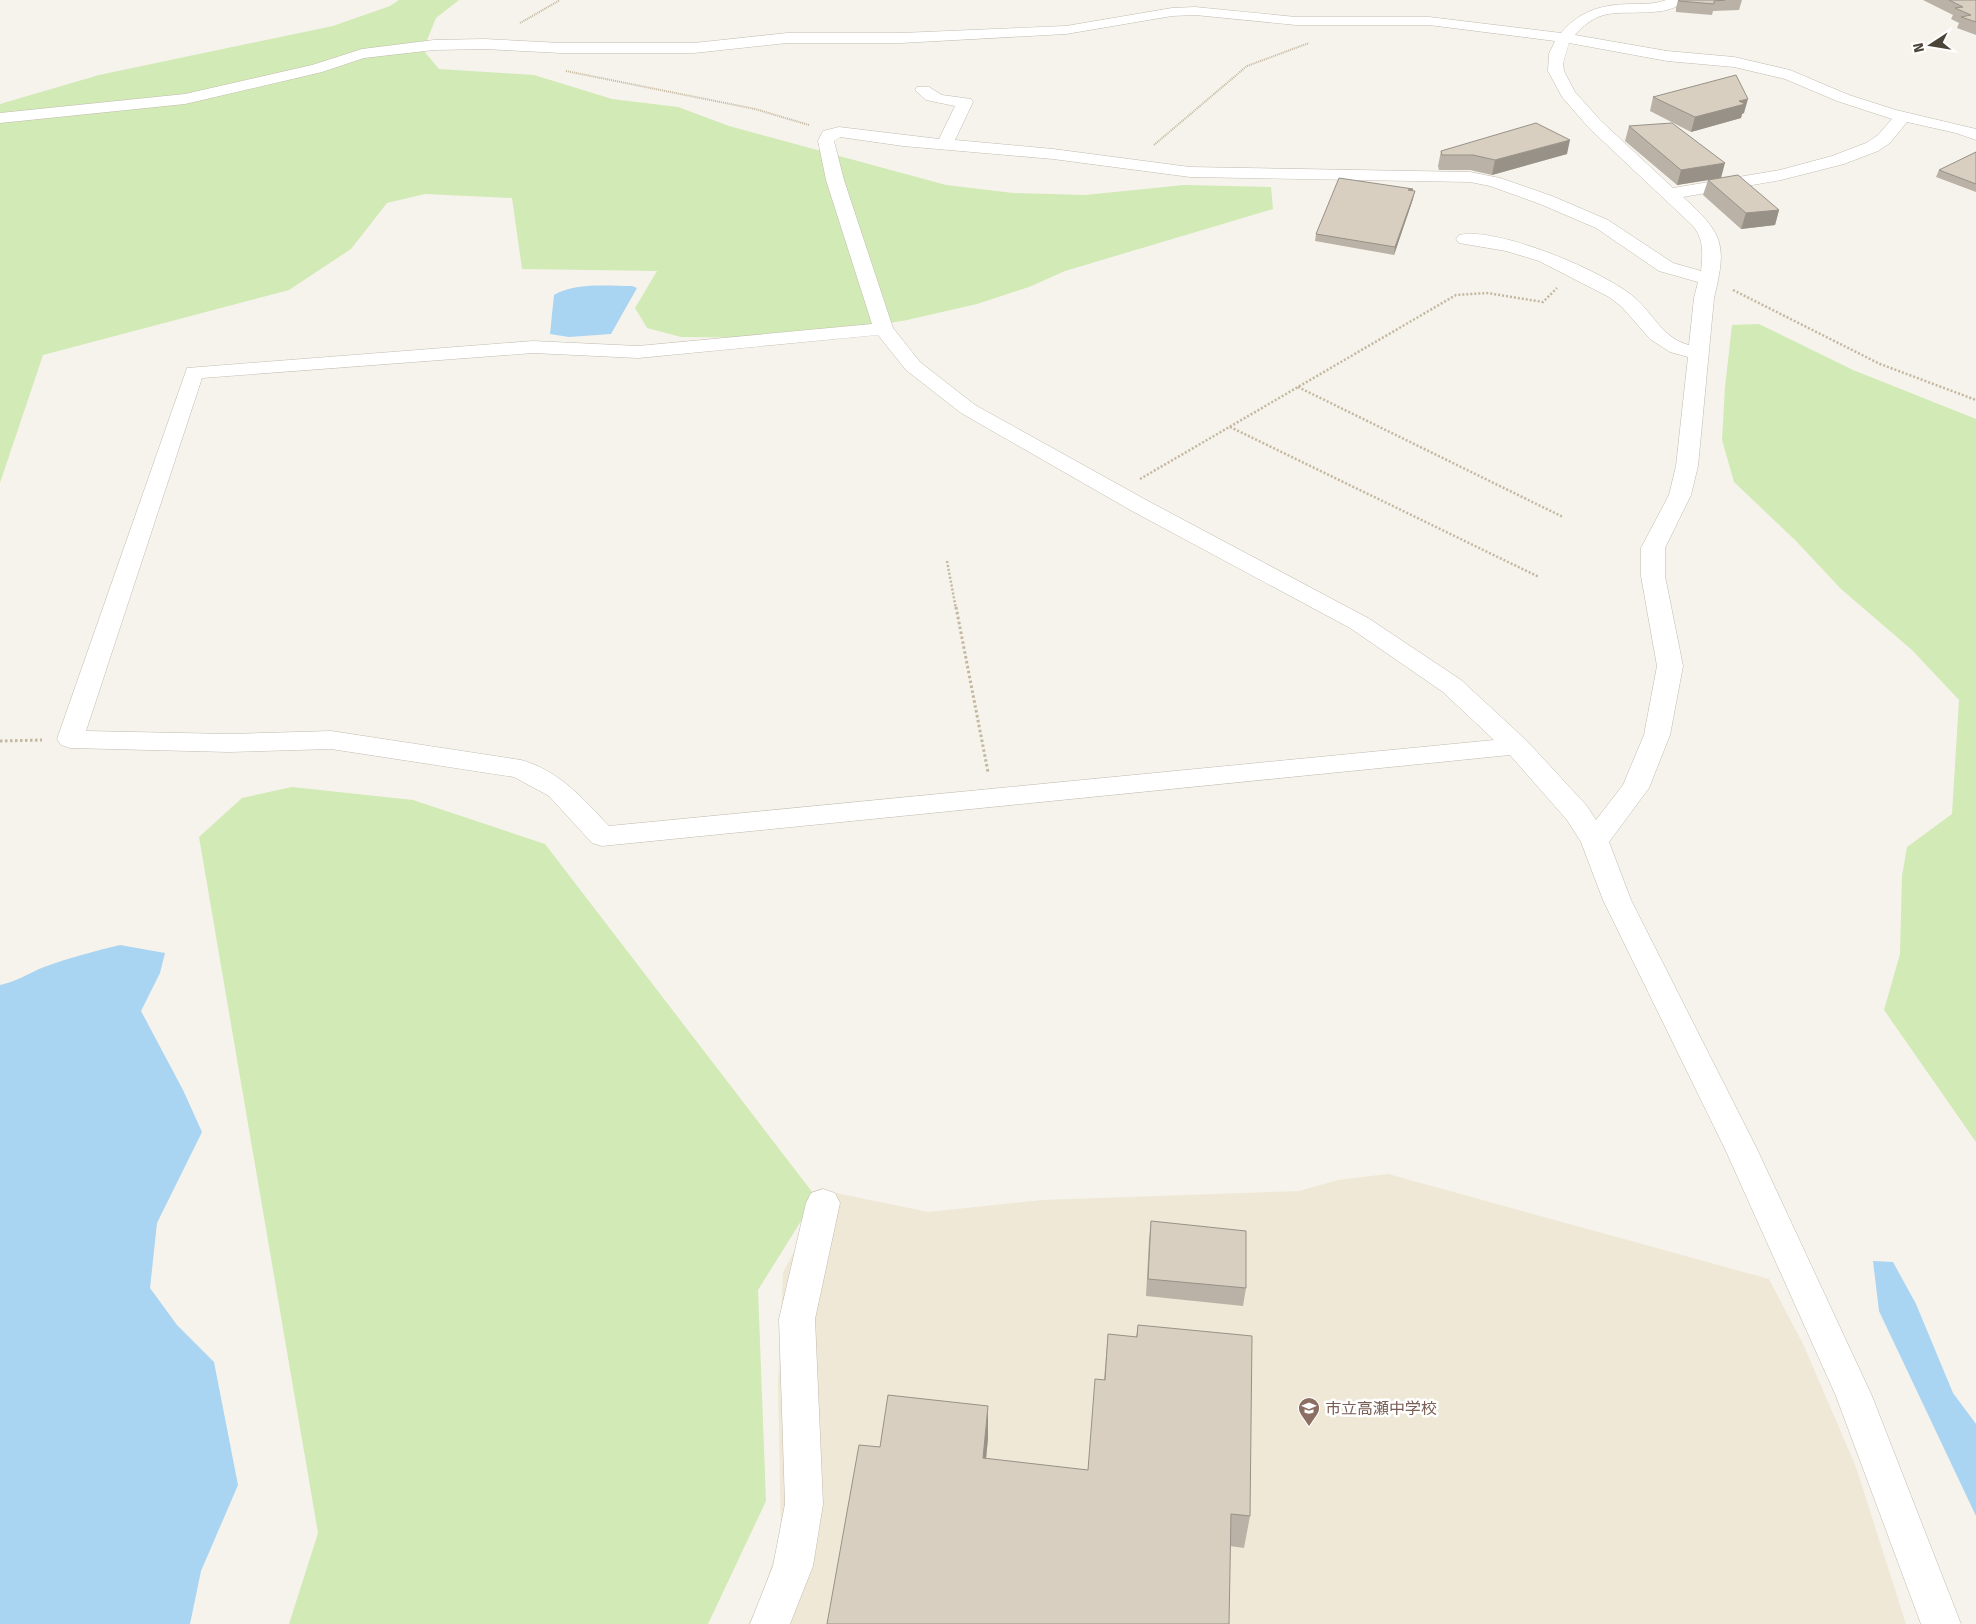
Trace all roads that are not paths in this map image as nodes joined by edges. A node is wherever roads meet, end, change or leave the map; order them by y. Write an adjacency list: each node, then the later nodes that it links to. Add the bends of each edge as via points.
1 (1677, 0): 2 (street, via 1659,6 1600,11 1573,26)
2 (1567, 38): 4 (street, via 1756,66 1790,74 1843,98); 5 (street, via 1429,21 1296,20 1195,11 1036,32 900,38 787,38 694,48 434,45 362,54 316,69 186,99); 8 (street, via 1558,48 1556,59 1556,71 1564,87 1587,117)
3 (923, 90): 7 (street, via 938,100 965,102)
4 (1902, 116): 6 (street); 8 (street, via 1884,139 1838,160 1781,175)
5 (0, 118)
6 (1976, 135)
7 (944, 145): 10 (street, via 1190,172 1470,177 1546,200 1602,224 1642,254 1666,267); 11 (street, via 839,132 828,136 826,141 835,180)
8 (1669, 194): 10 (street, via 1698,220 1709,235)
9 (1465, 239): 12 (street, via 1512,246 1546,257 1623,298 1664,341)
10 (1710, 279): 12 (street, via 1704,298)
11 (883, 329): 13 (street, via 913,366 968,409 1116,493 1359,623 1452,686); 13 (street, via 638,352 533,347 194,372 70,739 228,744 331,740 521,769 559,790 602,836)
12 (1698, 353): 14 (street, via 1687,466 1680,495 1654,548 1652,576 1670,666 1657,735 1635,788)
13 (1517, 746): 14 (street, via 1577,813)
14 (1595, 841): 17 (street, via 1617,900 1736,1141 1854,1396)
15 (824, 1203): 16 (street, via 797,1319 804,1504 793,1566)
16 (770, 1624)
17 (1941, 1624)

